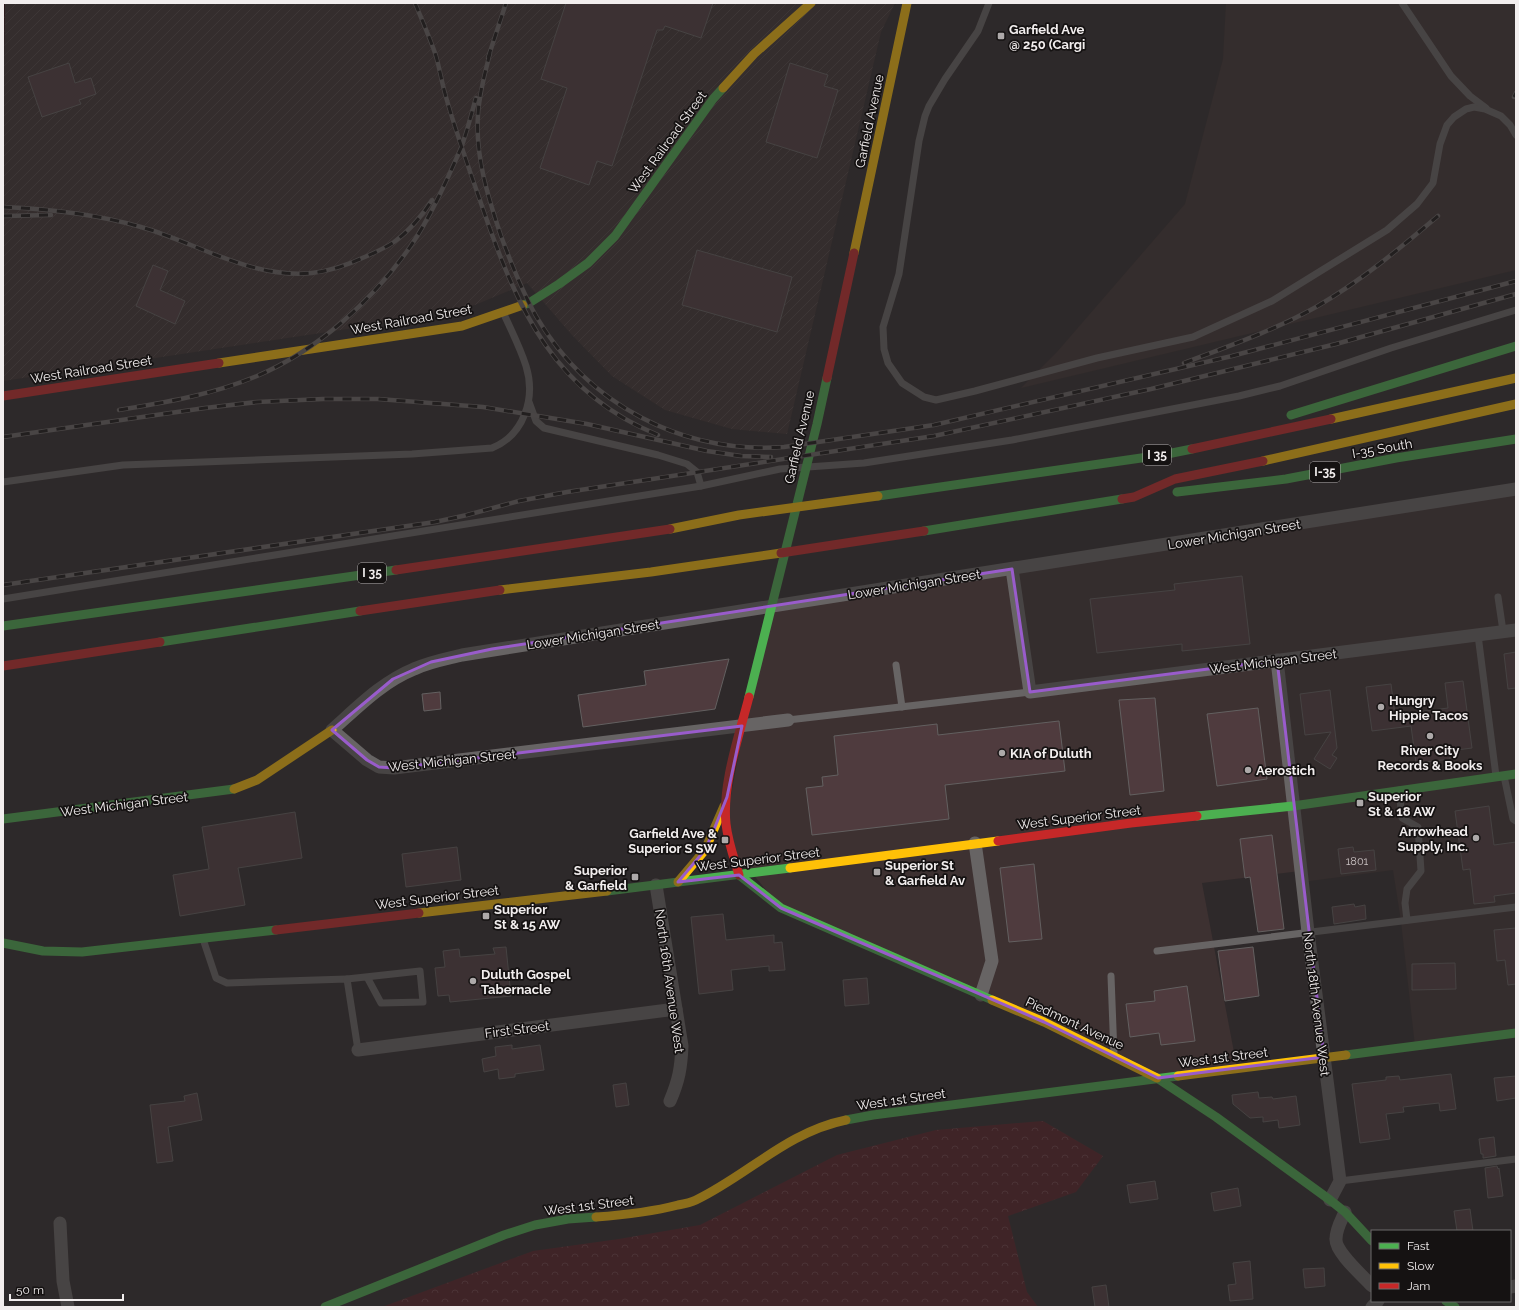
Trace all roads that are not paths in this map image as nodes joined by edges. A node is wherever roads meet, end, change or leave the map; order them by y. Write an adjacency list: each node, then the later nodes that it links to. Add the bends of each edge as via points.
1 (811, 3): 8 (main road, West Railroad Street, via 754,54 713,99 615,236 588,262 559,284 529,303)
2 (907, 3): 38 (main road, Garfield Avenue, via 817,424 731,770)
3 (988, 3): 5 (lane, via 978,31 928,106 919,141 899,274 883,327 884,349 888,363 896,376 924,397 936,400 1097,358 1193,337 1272,301 1387,230 1418,204 1433,183 1440,144 1447,125 1454,117 1474,107)
4 (1402, 3): 5 (lane, via 1451,76 1470,96)
5 (1494, 113): 6 (lane, via 1506,120)
6 (1516, 135)
7 (1516, 310): 19 (lane, via 1391,348 1280,386 1239,396 1012,440 864,463 780,470)
8 (503, 312): 11 (main road, West Railroad Street, via 462,326); 12 (lane, via 526,367 529,382)
9 (1516, 346): 14 (main road)
10 (1516, 378): 17 (main road, I 35)
11 (3, 396)
12 (528, 402): 18 (lane, via 516,431 492,448 412,454 123,465); 19 (lane, via 536,421 544,428 687,464 697,472)
13 (1516, 404): 21 (main road, I 35, via 1289,456 1175,479)
14 (1281, 418)
15 (1259, 425): 17 (main road)
16 (1516, 439): 21 (main road, I-35 South / I-35, via 1286,479)
17 (1162, 455): 25 (main road, I 35, via 739,515 651,533)
18 (3, 482)
19 (701, 486): 24 (lane)
20 (1516, 489): 22 (street, Lower Michigan Street)
21 (1134, 497): 30 (main road, I 35, via 799,551 651,572 525,586)
22 (1012, 569): 31 (street); 34 (street, Lower Michigan Street, via 492,649 431,662 393,679)
23 (1498, 597): 26 (lane)
24 (3, 599)
25 (3, 626)
26 (1510, 630): 27 (street, West Michigan Street)
27 (1478, 634): 28 (street, West Michigan Street); 36 (lane)
28 (1277, 660): 31 (street, West Michigan Street); 39 (street, North 18th Avenue West)
29 (896, 665): 32 (lane)
30 (3, 666)
31 (1030, 692): 32 (lane)
32 (902, 707): 33 (lane)
33 (788, 720): 34 (street, West Michigan Street, via 394,768 379,767 366,760)
34 (332, 730): 40 (main road, West Michigan Street, via 258,780 231,790)
35 (1516, 774): 36 (main road, West Superior Street)
36 (1500, 776): 37 (main road, West Superior Street); 41 (lane, via 1513,819)
37 (1399, 790): 39 (main road, West Superior Street); 47 (lane, via 1402,818 1418,827 1421,871 1407,889)
38 (727, 797): 43 (main road, Garfield Avenue, via 726,822); 44 (main road, via 705,850)
39 (1293, 806): 42 (main road, West Superior Street); 48 (street, North 18th Avenue West)
40 (3, 819)
41 (1516, 821)
42 (975, 843): 43 (main road, West Superior Street); 55 (street, via 992,961)
43 (740, 875): 44 (main road, West Superior Street); 55 (main road, Piedmont Avenue, via 781,908)
44 (678, 882): 45 (main road, West Superior Street)
45 (656, 885): 49 (main road, West Superior Street); 56 (street, North 16th Avenue West)
46 (1516, 907): 47 (lane)
47 (1406, 920): 48 (lane)
48 (1308, 932): 51 (lane); 60 (street, North 18th Avenue West)
49 (203, 938): 50 (main road, West Superior Street, via 79,953 30,950); 54 (lane, via 216,978 226,983)
50 (3, 943)
51 (1157, 951)
52 (1111, 976): 59 (lane)
53 (367, 977): 53 (lane, via 381,1003 423,1002 420,971); 54 (lane)
54 (347, 979): 58 (lane)
55 (981, 995): 59 (main road, Piedmont Avenue)
56 (676, 1009): 58 (street, First Street); 62 (street, North 16th Avenue West, via 682,1046 681,1067)
57 (1516, 1033): 60 (main road, West 1st Street)
58 (358, 1050)
59 (1114, 1056): 61 (main road, Piedmont Avenue)
60 (1324, 1057): 61 (main road, West 1st Street); 64 (street, North 18th Avenue West)
61 (1158, 1078): 65 (main road, Piedmont Avenue); 71 (main road, West 1st Street, via 873,1115 832,1123 805,1133 778,1148 694,1201 632,1214 568,1219 535,1225)
62 (670, 1101)
63 (1516, 1159): 64 (lane)
64 (1340, 1181): 65 (street)
65 (1330, 1200): 66 (main road, Piedmont Avenue)
66 (1345, 1212): 68 (main road, Piedmont Avenue); 69 (street, via 1335,1241 1342,1254)
67 (60, 1224): 70 (street, via 63,1281)
68 (1371, 1240)
69 (1371, 1285)
70 (68, 1307)
71 (325, 1307)

